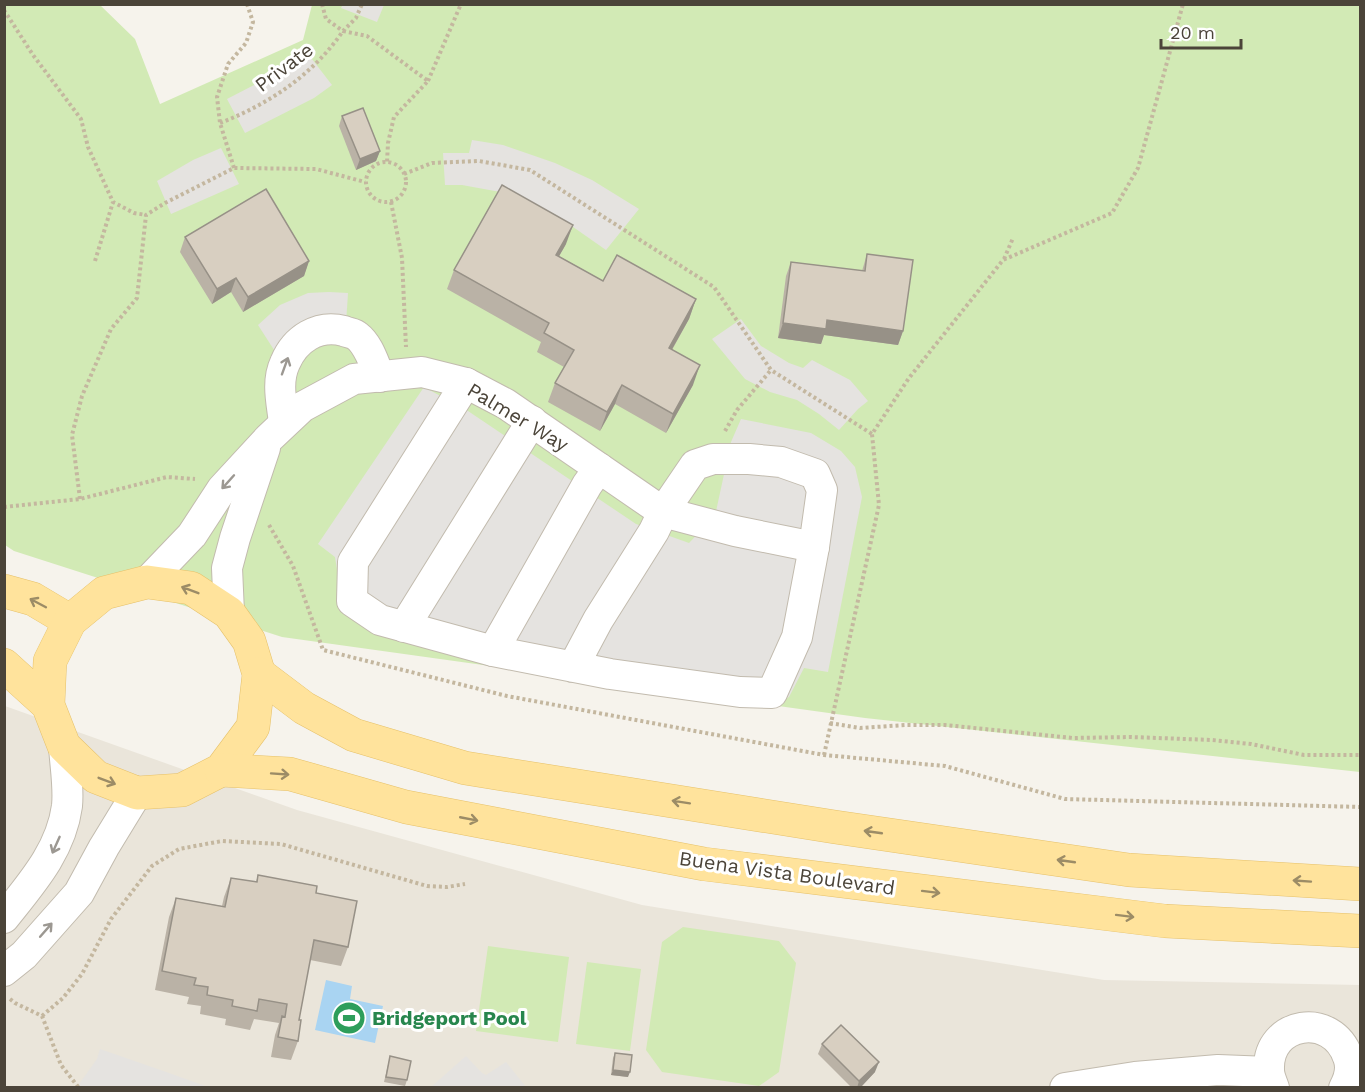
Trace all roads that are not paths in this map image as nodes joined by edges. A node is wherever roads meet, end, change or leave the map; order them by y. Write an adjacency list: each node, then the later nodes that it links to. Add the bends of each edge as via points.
1 (392, 375): 2 (street, Palmer Way, via 422,372); 4 (street, Palmer Way, via 354,379 302,407); 4 (street, one-way to 1, via 284,364 298,342 315,332 338,330 357,335)
2 (466, 383): 3 (street, Palmer Way); 12 (street, via 353,562 352,601 380,620)
3 (532, 421): 5 (street, Palmer Way); 12 (street)
4 (276, 431): 8 (street, Palmer Way, one-way to 8, via 222,489 192,535); 10 (street, via 227,568)
5 (599, 468): 6 (street, Palmer Way); 13 (street)
6 (663, 512): 7 (street, Palmer Way); 7 (street, via 695,465 713,459 781,462 815,474 822,490); 15 (street)
7 (814, 548): 15 (street, via 797,637 772,693 741,692)
8 (147, 582): 10 (main road, one-way to 8, via 191,588); 11 (main road, via 104,593)
9 (4, 591): 11 (main road, one-way to 9, via 33,599)
10 (229, 613): 16 (main road, via 249,641)
11 (70, 621): 17 (main road, via 50,661)
12 (404, 627): 13 (street)
13 (493, 651): 15 (street)
14 (4, 665): 17 (main road)
15 (573, 667)
16 (259, 674): 19 (main road, via 253,727); 21 (main road, one-way to 16, via 1129,870 465,768 354,735 304,708)
17 (48, 705): 18 (main road)
18 (64, 746): 20 (main road, one-way to 20, via 96,777); 22 (street, one-way to 22, via 67,805 62,829 44,867)
19 (221, 770): 20 (main road, via 182,790); 23 (main road, Buena Vista Boulevard, one-way to 23, via 290,774 406,807 704,864 1165,921)
20 (137, 793): 24 (street, one-way to 20, via 24,955 79,893)
21 (1360, 884)
22 (4, 918)
23 (1360, 931)
24 (4, 970)
25 (1271, 1079): 26 (street, via 1206,1071); 27 (street, via 1271,1053 1280,1038 1296,1028 1314,1026 1331,1032 1344,1046 1350,1062)
26 (1065, 1088)
27 (1344, 1088)

